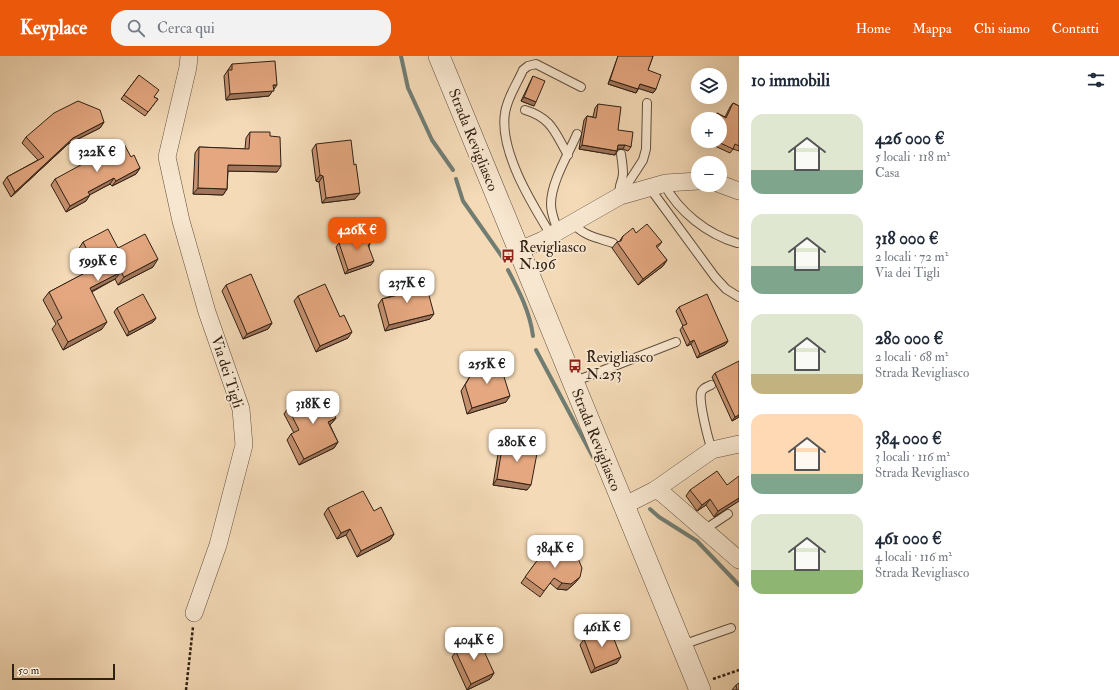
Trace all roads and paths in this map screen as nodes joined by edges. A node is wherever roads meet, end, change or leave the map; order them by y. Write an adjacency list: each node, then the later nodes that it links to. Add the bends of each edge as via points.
1 (189, 56): 29 (street, Via dei Tigli, via 167,156 181,221 207,312 241,409 244,445 218,545)
2 (439, 56): 18 (street, Strada Revigliasco)
3 (581, 87): 15 (lane, via 536,64 528,66 523,70 505,113 508,146 526,190)
4 (647, 102): 13 (lane, via 646,149 643,160)
5 (525, 110): 8 (lane, via 539,114 549,123)
6 (577, 134): 8 (lane)
7 (621, 154): 13 (lane, via 623,171 618,186)
8 (568, 155): 15 (lane, via 551,203)
9 (691, 182): 10 (street)
10 (656, 186): 13 (street); 17 (lane, via 688,215); 19 (lane, via 715,277 726,289)
11 (727, 187): 12 (street)
12 (739, 191)
13 (620, 196): 14 (street)
14 (573, 223): 15 (street); 16 (lane, via 584,234)
15 (555, 233): 18 (street, via 529,246)
16 (613, 243)
17 (737, 243)
18 (517, 247): 21 (street, Strada Revigliasco)
19 (739, 297)
20 (676, 342): 21 (lane)
21 (572, 382): 25 (street, Strada Revigliasco)
22 (711, 385): 23 (lane, via 703,389 701,394 705,422)
23 (729, 448): 24 (street)
24 (655, 490): 25 (street); 27 (street, via 662,493)
25 (623, 506): 31 (street, Strada Revigliasco)
26 (728, 514): 27 (lane)
27 (704, 530): 28 (street)
28 (739, 560)
29 (194, 613): 34 (path)
30 (731, 628): 31 (lane)
31 (681, 645): 33 (street, Strada Revigliasco)
32 (739, 670): 33 (path)
33 (698, 687)
34 (186, 690)

